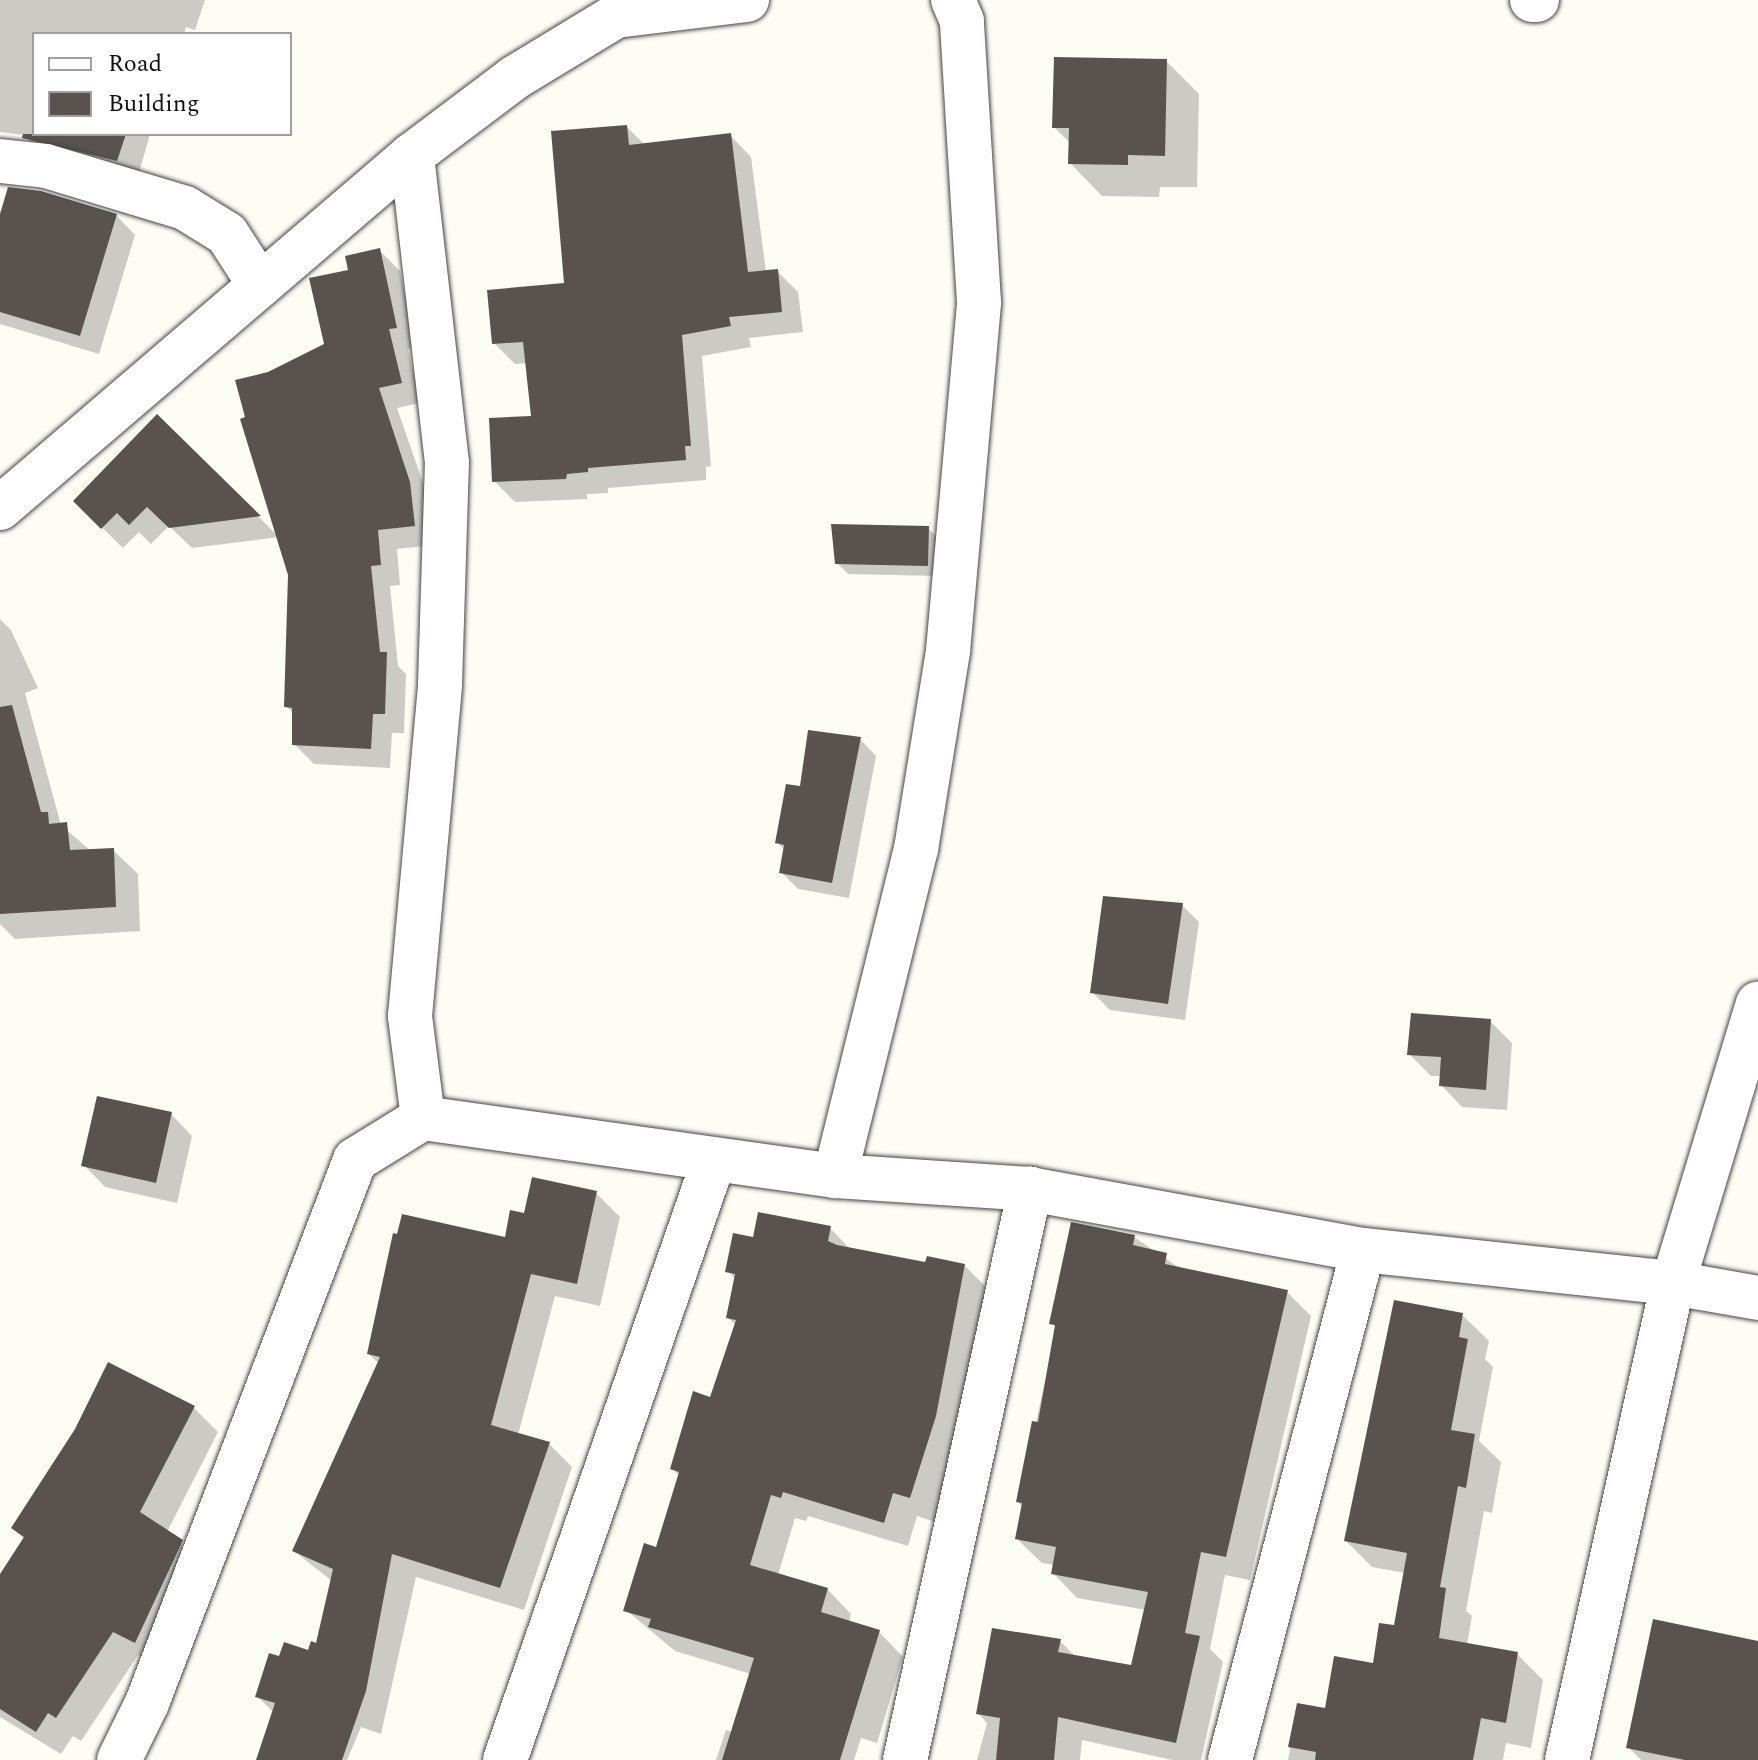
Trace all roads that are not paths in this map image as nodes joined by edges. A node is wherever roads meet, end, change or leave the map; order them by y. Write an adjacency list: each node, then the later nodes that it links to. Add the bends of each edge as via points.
1 (747, 0): 3 (street, via 616,16 514,78)
2 (953, 0): 10 (street, via 962,21 979,302 948,651 916,849)
3 (412, 155): 5 (street); 8 (street, via 447,463 440,684 410,1016)
4 (0, 161): 5 (street, via 46,166 185,208 227,234)
5 (260, 285): 6 (street)
6 (0, 508)
7 (1758, 1004): 13 (street)
8 (423, 1118): 9 (street); 15 (street, via 355,1160 147,1703)
9 (714, 1160): 10 (street); 16 (street)
10 (835, 1176): 11 (street)
11 (1030, 1189): 12 (street); 17 (street)
12 (1363, 1250): 13 (street); 18 (street)
13 (1673, 1283): 14 (street); 19 (street)
14 (1758, 1298)
15 (119, 1760)
16 (505, 1760)
17 (905, 1760)
18 (1230, 1760)
19 (1567, 1760)

